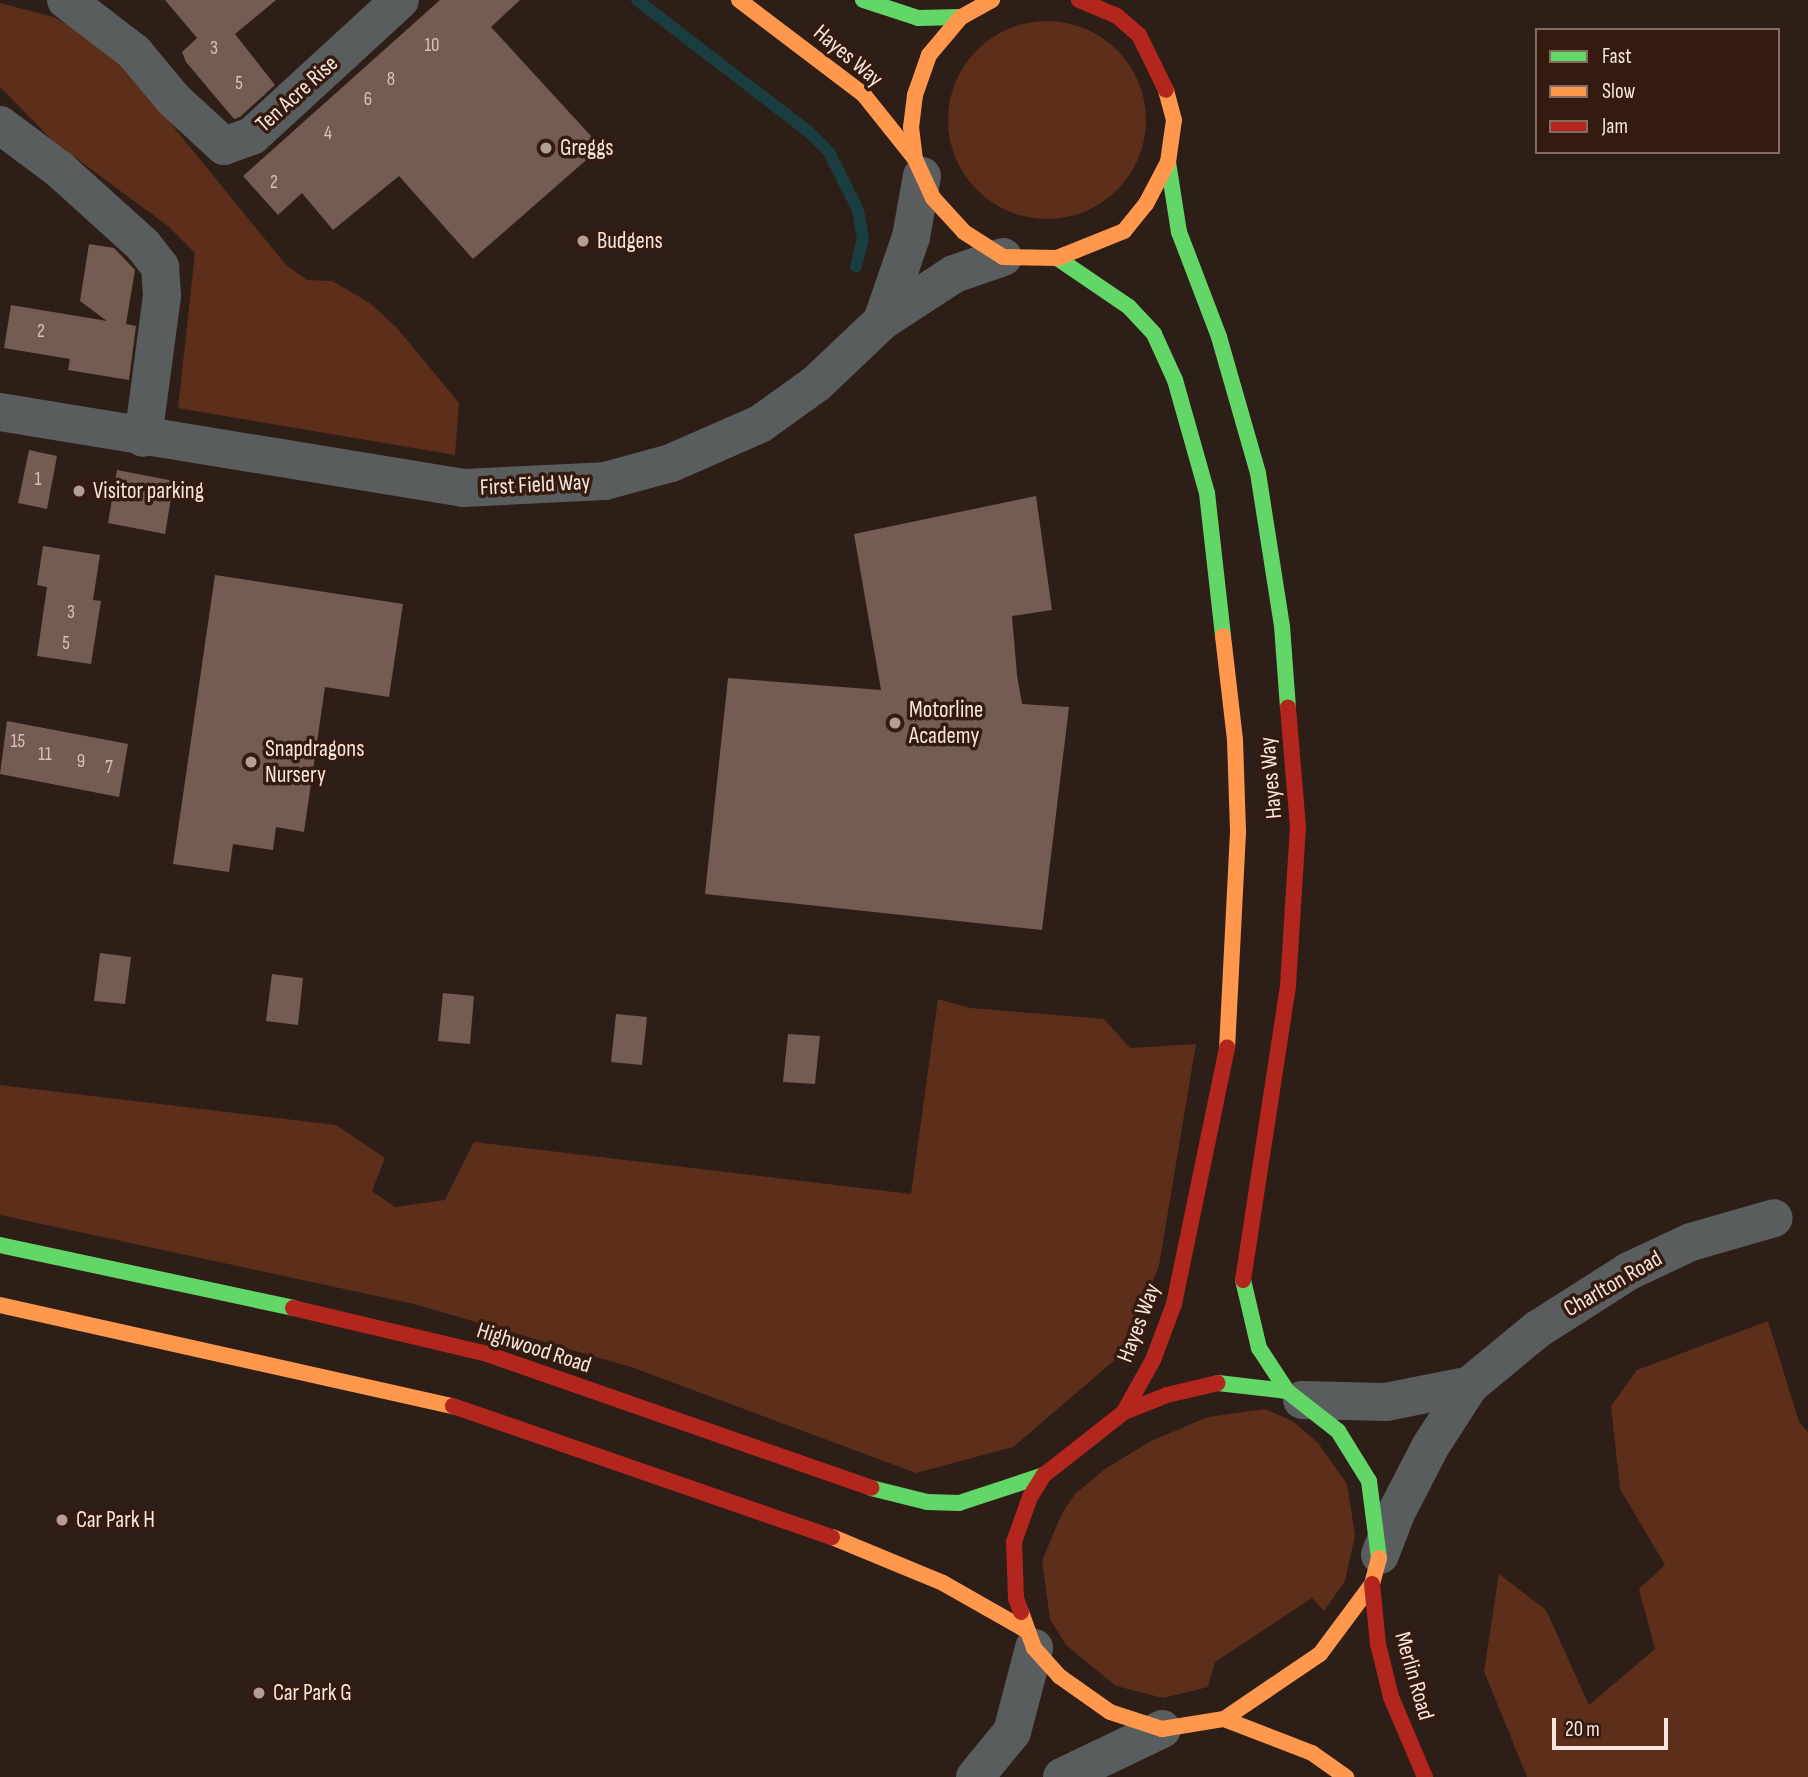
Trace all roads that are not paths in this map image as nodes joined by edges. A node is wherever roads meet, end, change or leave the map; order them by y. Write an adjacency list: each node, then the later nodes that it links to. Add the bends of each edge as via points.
1 (66, 0): 2 (street, Ten Acre Rise, via 134,52 174,100 224,146 252,135)
2 (400, 0)
3 (739, 0): 10 (street, Hayes Way, via 863,95)
4 (863, 0): 7 (street, via 918,18)
5 (992, 0): 7 (street)
6 (1079, 0): 9 (street, via 1117,16 1139,35 1161,74 1174,120)
7 (961, 17): 10 (street, via 929,55 915,95 911,127)
8 (0, 125): 15 (street, via 59,169 143,245 160,267 162,296)
9 (1168, 162): 12 (street, via 1146,204 1124,231); 20 (street, Hayes Way, via 1179,232 1219,337 1258,473 1282,626 1298,827 1288,985 1242,1278 1259,1348)
10 (919, 167): 11 (street, Hayes Way, via 933,198 964,232); 13 (street, First Field Way, via 911,237)
11 (1003, 257): 12 (street); 13 (street, First Field Way, via 954,274)
12 (1057, 258): 21 (street, Hayes Way, via 1129,307 1154,334 1175,380 1207,493 1235,740 1238,832 1227,1049 1174,1304 1153,1360)
13 (882, 321): 15 (street, First Field Way, via 817,383 760,424 671,463 605,481 464,488)
14 (1, 420): 15 (street, First Field Way)
15 (142, 438)
16 (1774, 1218): 19 (street, Charlton Road, via 1690,1242 1629,1271 1538,1329)
17 (0, 1245): 22 (street, Highwood Road, via 206,1287 487,1354 869,1488 927,1502 959,1503)
18 (0, 1305): 24 (street, via 439,1401 863,1548 943,1583)
19 (1470, 1385): 20 (street, Charlton Road, via 1386,1402); 23 (street, Charlton Road, via 1430,1447 1396,1513)
20 (1294, 1395): 21 (street, via 1256,1384 1218,1382); 23 (street, Merlin Road, via 1338,1431 1356,1455 1378,1517)
21 (1124, 1412): 22 (street)
22 (1044, 1475): 24 (street, via 1030,1497 1014,1542 1016,1598)
23 (1376, 1570): 25 (street, via 1344,1628 1320,1654); 30 (street, Merlin Road, via 1378,1644 1391,1697)
24 (1029, 1639): 26 (street, via 1059,1676 1110,1713); 27 (street, via 1012,1732)
25 (1224, 1719): 26 (street); 29 (street, via 1312,1752)
26 (1162, 1729): 28 (street)
27 (975, 1777)
28 (1062, 1777)
29 (1346, 1777)
30 (1425, 1777)

